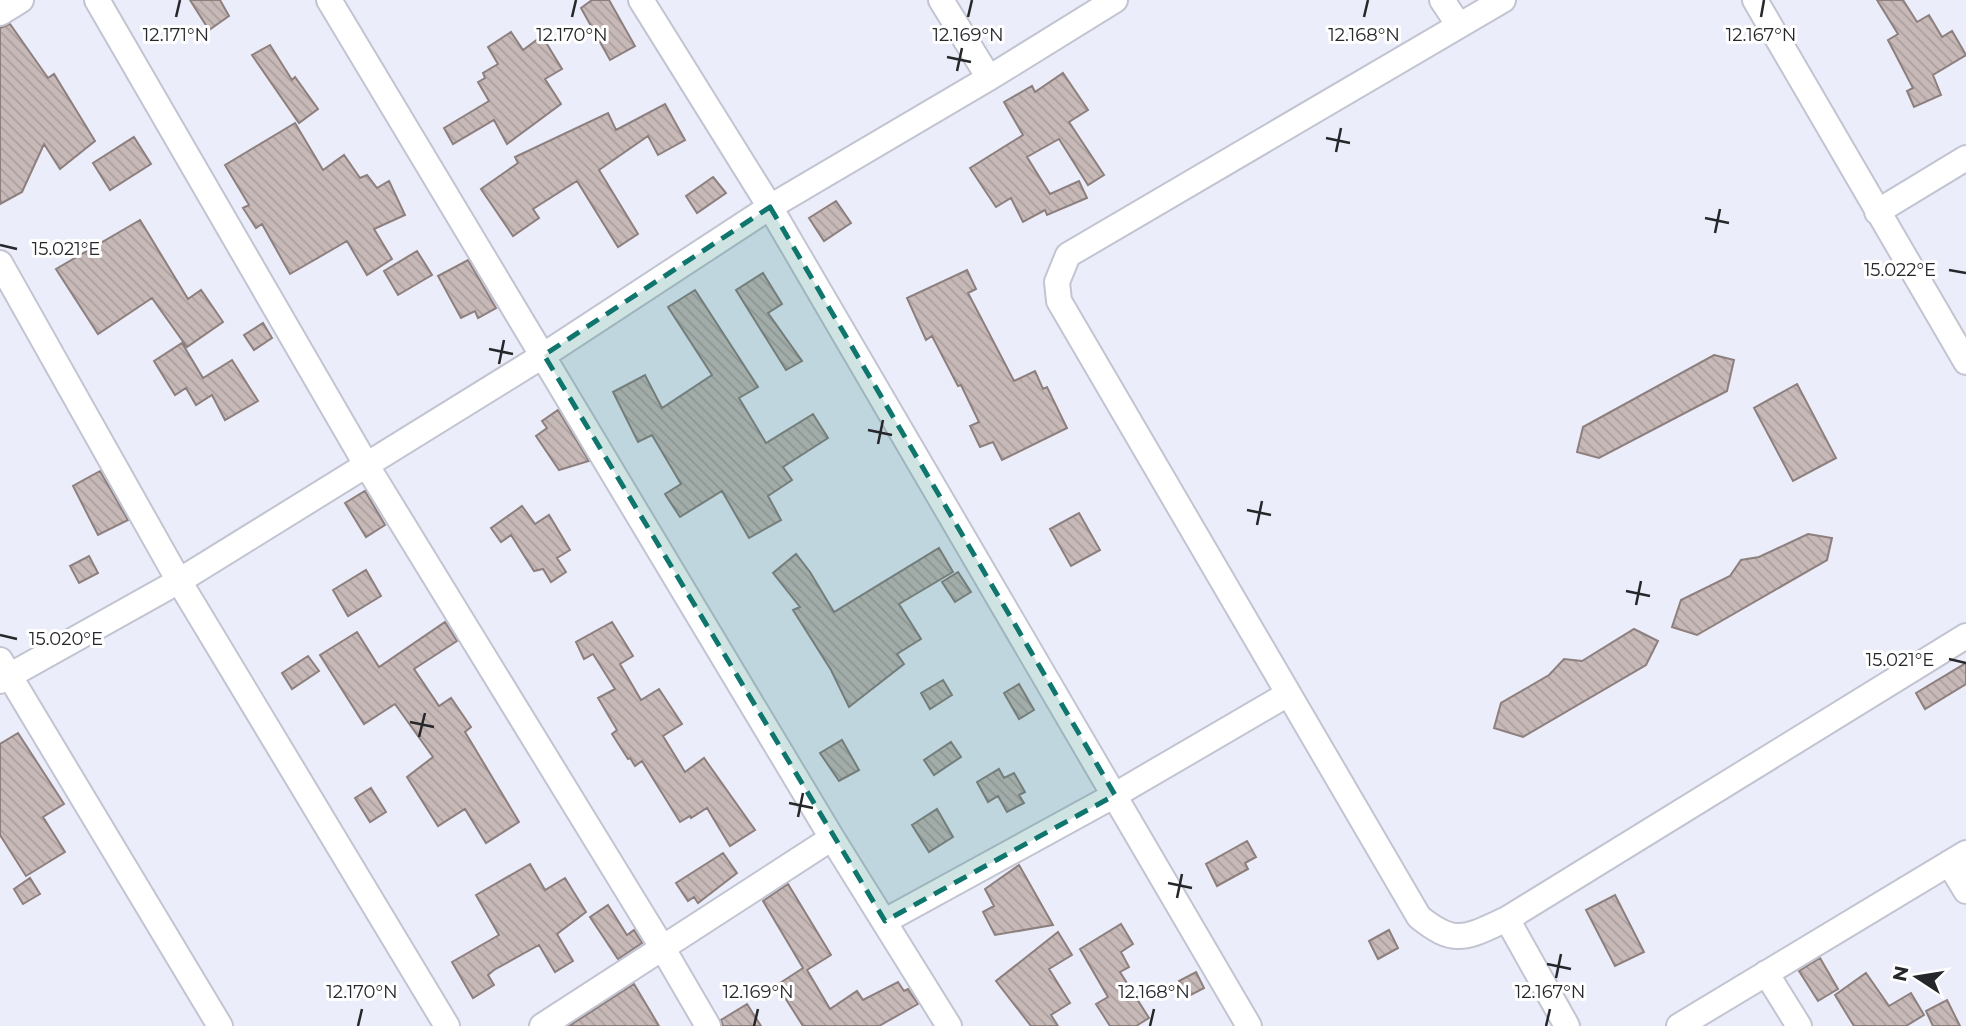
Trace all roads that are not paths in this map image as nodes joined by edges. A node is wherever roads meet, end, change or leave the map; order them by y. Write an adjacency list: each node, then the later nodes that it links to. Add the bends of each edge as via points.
1 (21, 0): 10 (street)
2 (97, 0): 19 (street)
3 (329, 0): 17 (street)
4 (641, 0): 14 (street)
5 (942, 0): 12 (street)
6 (1115, 0): 12 (street)
7 (1443, 0): 11 (street)
8 (1503, 0): 11 (street)
9 (1755, 0): 15 (street)
10 (0, 13)
11 (1458, 24): 23 (street, via 1069,254 1057,282 1059,302)
12 (989, 78): 14 (street)
13 (1966, 158): 15 (street)
14 (770, 207): 17 (street); 24 (street)
15 (1877, 212): 18 (street)
16 (0, 263): 20 (street)
17 (544, 355): 19 (street); 25 (street)
18 (1966, 362)
19 (367, 466): 20 (street); 30 (street)
20 (179, 581): 22 (street); 33 (street)
21 (1966, 636): 28 (street)
22 (3, 672): 32 (street)
23 (1288, 694): 24 (street); 28 (street, via 1419,917 1439,933 1468,937)
24 (1115, 795): 29 (street); 37 (street)
25 (832, 838): 29 (street); 30 (street)
26 (1958, 858): 27 (street); 31 (street)
27 (1966, 891)
28 (1507, 919): 38 (street)
29 (885, 921): 36 (street)
30 (662, 947): 34 (street); 35 (street)
31 (1766, 973): 39 (street); 40 (street)
32 (220, 1026)
33 (447, 1026)
34 (542, 1026)
35 (708, 1026)
36 (949, 1026)
37 (1249, 1026)
38 (1567, 1026)
39 (1679, 1026)
40 (1799, 1026)

